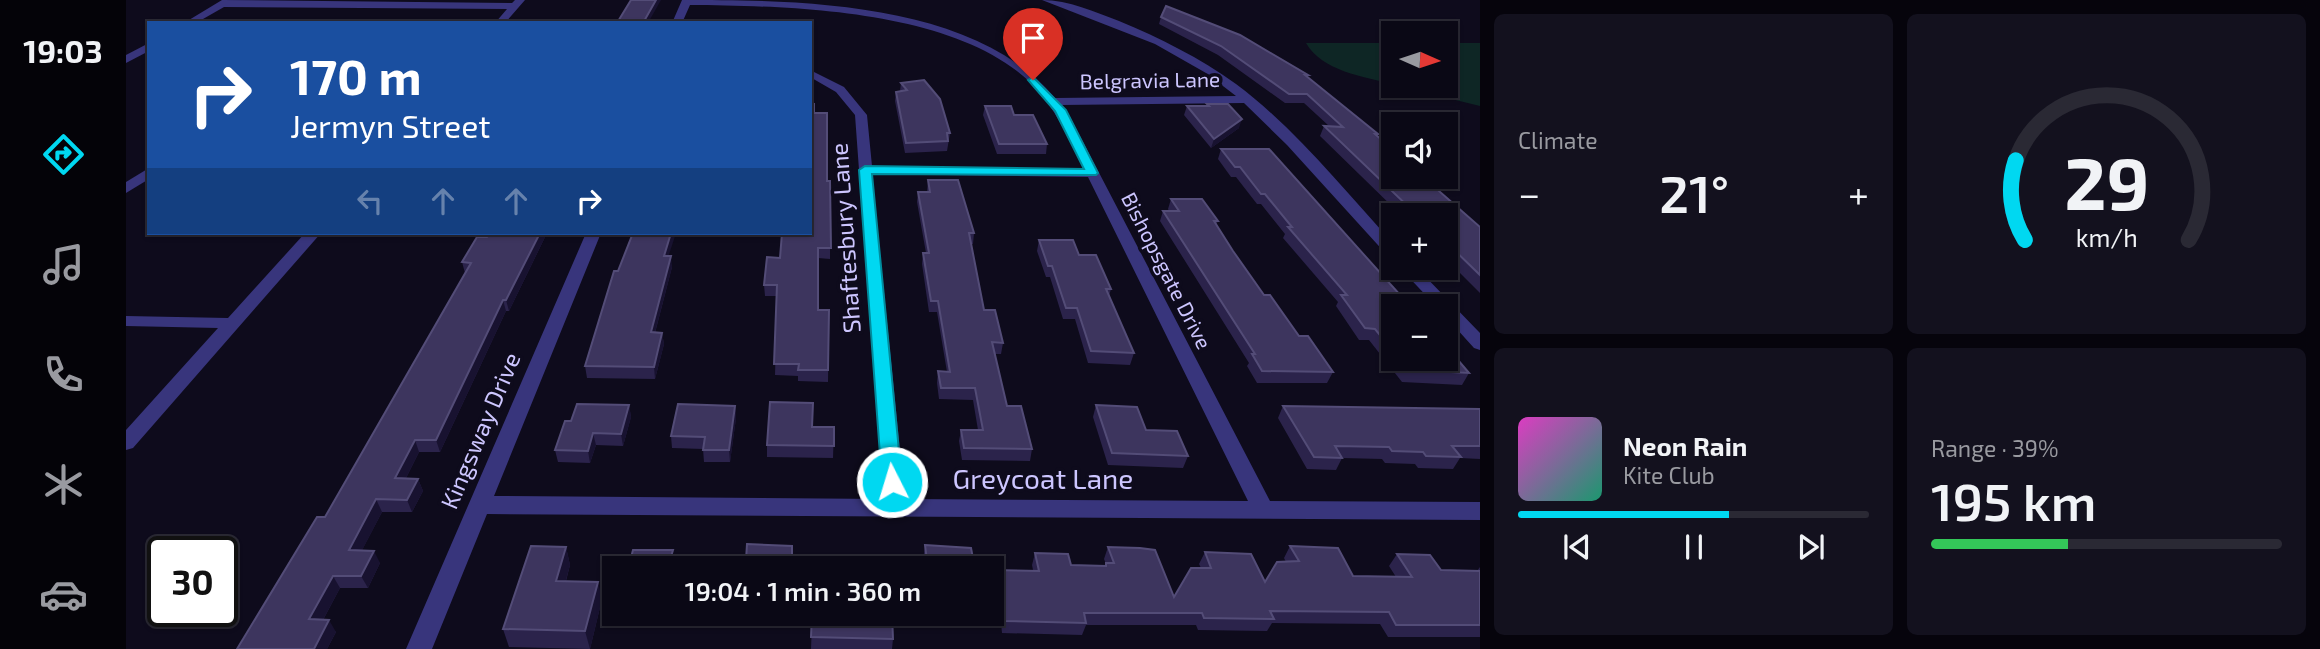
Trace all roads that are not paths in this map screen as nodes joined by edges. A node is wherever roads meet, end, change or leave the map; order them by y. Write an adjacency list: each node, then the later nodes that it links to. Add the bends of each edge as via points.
1 (1047, 0): 12 (street, via 1150,38)
2 (686, 1): 7 (street); 13 (street, Bishopsgate Drive, via 803,5 912,24 1003,59)
3 (225, 2): 4 (street); 5 (street)
4 (518, 3): 6 (street)
5 (192, 21)
6 (502, 21)
7 (678, 21)
8 (147, 47): 10 (street)
9 (147, 58): 10 (street)
10 (127, 59)
11 (812, 74): 14 (street, Shaftesbury Lane, via 839,88 861,115)
12 (1246, 99): 13 (street, Belgravia Lane); 20 (street)
13 (1054, 102): 16 (street, Bishopsgate Drive)
14 (865, 170): 16 (street); 29 (street, Shaftesbury Lane)
15 (147, 173): 17 (street)
16 (1092, 173): 30 (street, Bishopsgate Drive)
17 (126, 189)
18 (311, 235): 25 (street)
19 (592, 235): 28 (street, Kingsway Drive)
20 (1381, 240)
21 (1419, 280): 22 (street)
22 (1433, 294)
23 (126, 321): 25 (street)
24 (1458, 321): 26 (street)
25 (233, 323): 27 (street)
26 (1480, 344)
27 (126, 443)
28 (479, 505): 29 (street, Greycoat Lane); 32 (street, Kingsway Drive)
29 (895, 508): 30 (street, Greycoat Lane)
30 (1264, 511): 31 (street, Greycoat Lane)
31 (1480, 511)
32 (419, 649)

